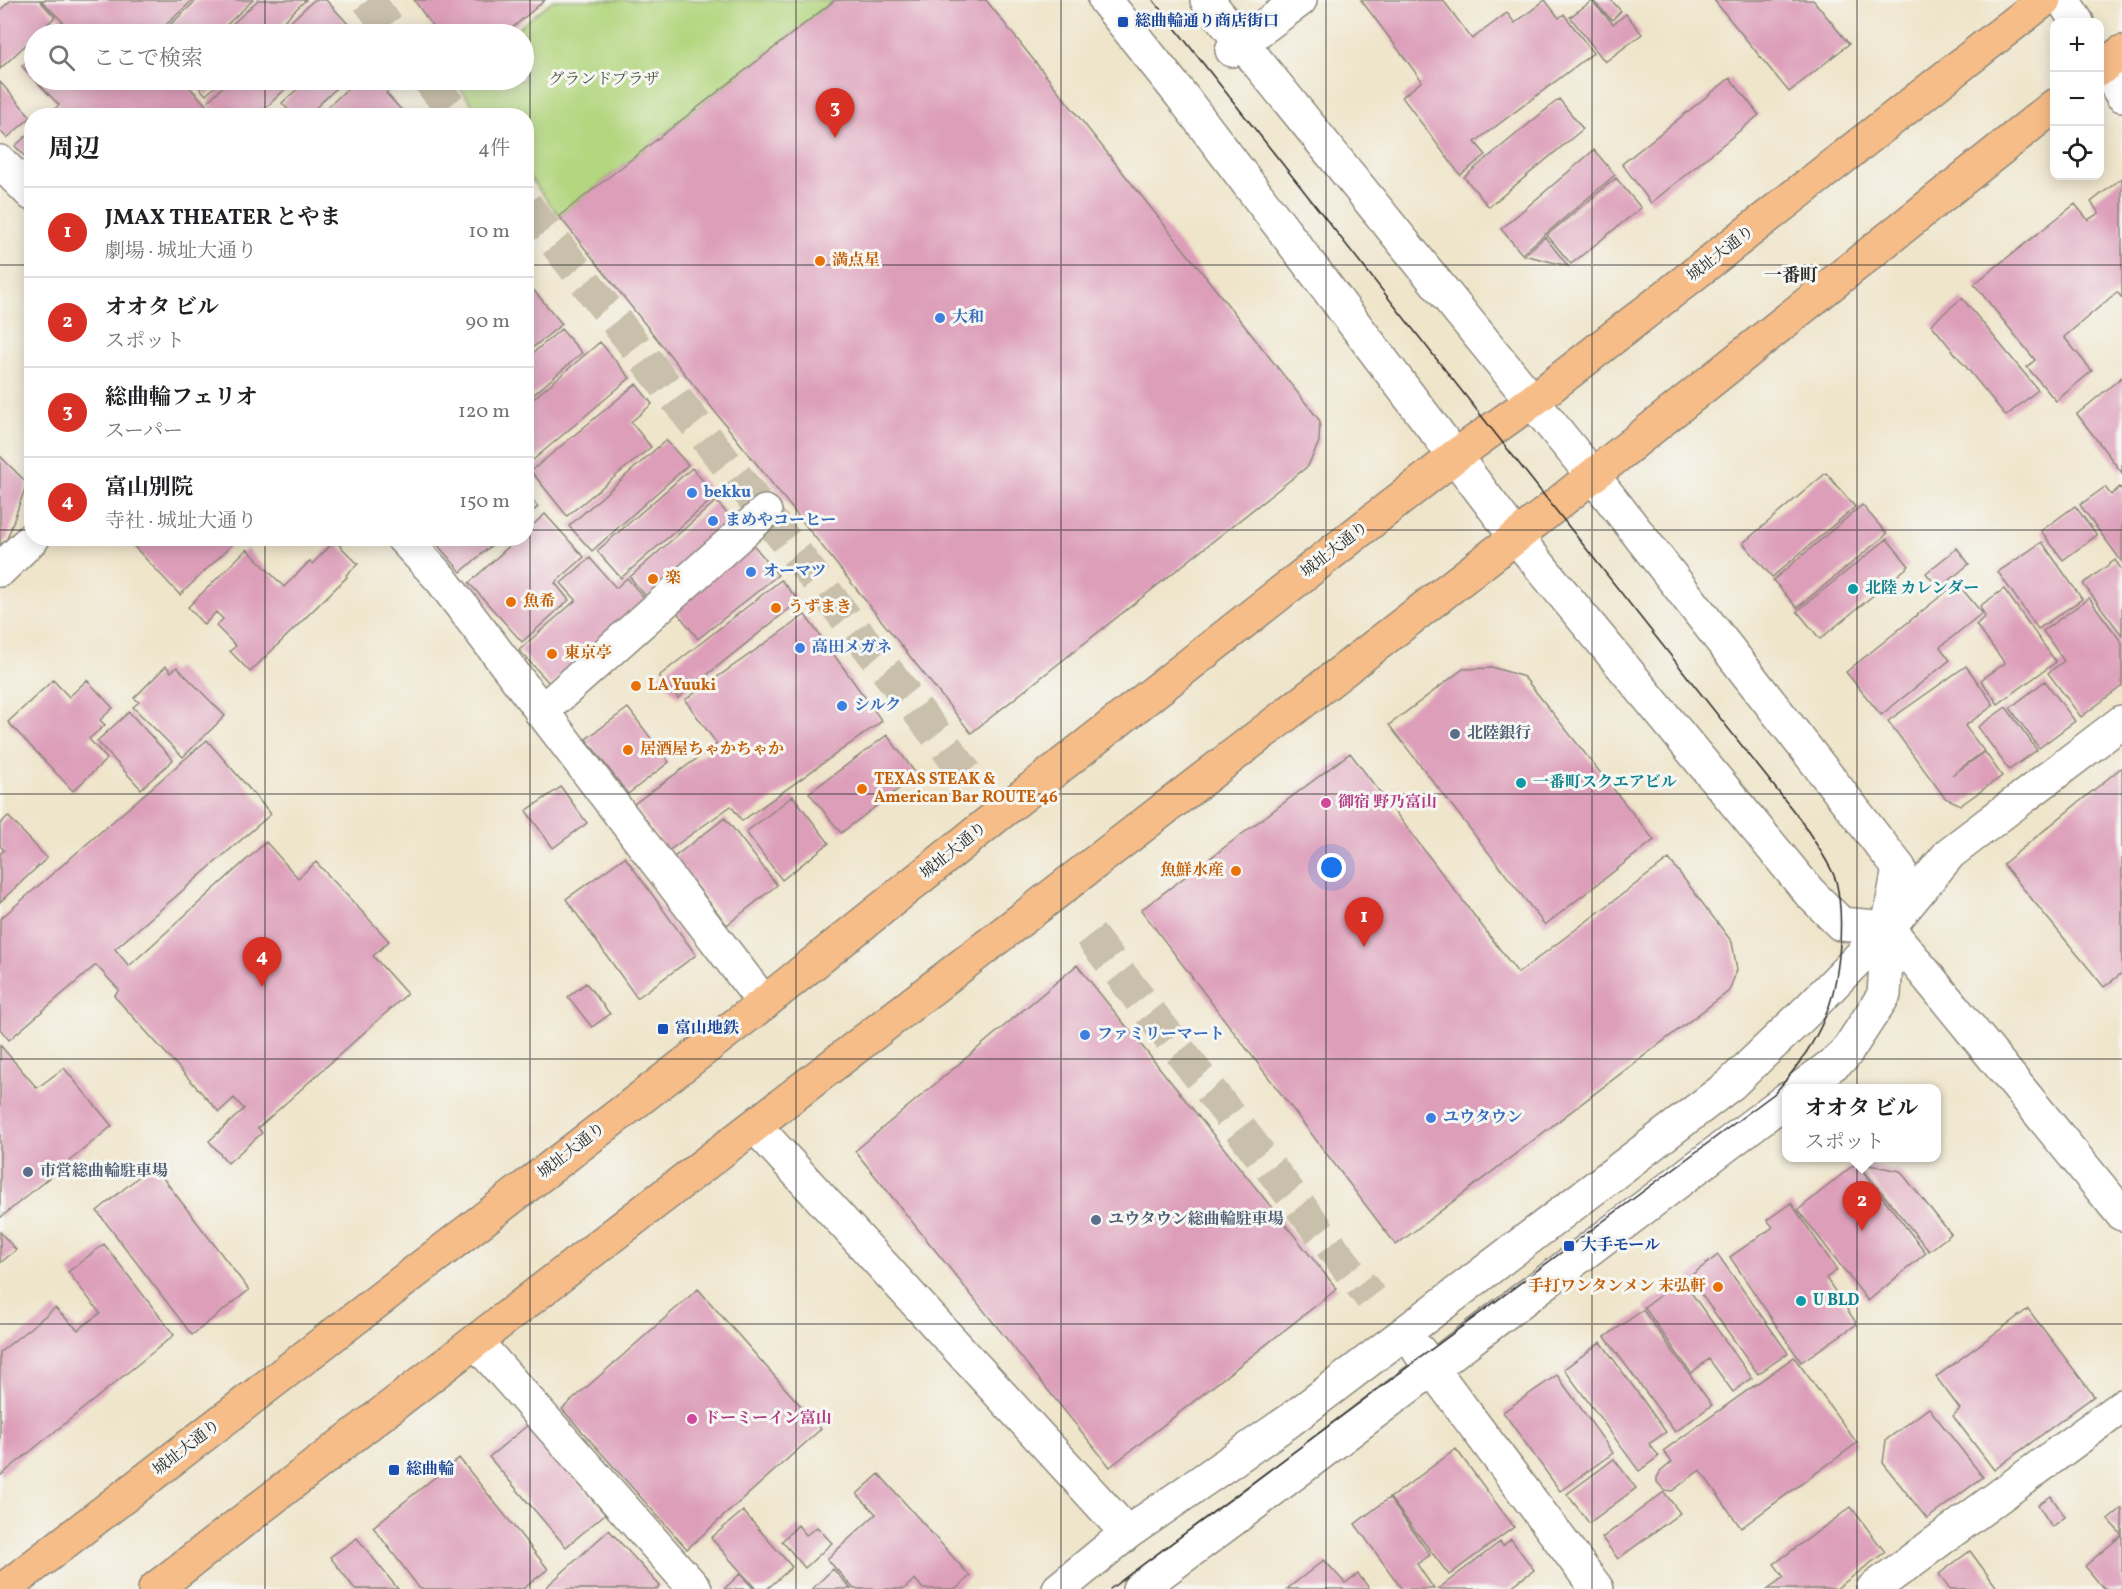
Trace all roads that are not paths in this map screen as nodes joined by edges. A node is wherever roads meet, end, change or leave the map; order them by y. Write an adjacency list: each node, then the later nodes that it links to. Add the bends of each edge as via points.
1 (1105, 0): 14 (street)
2 (1207, 0): 7 (street)
3 (1300, 0): 7 (street)
4 (2044, 0): 13 (highway, 城址大通り)
5 (2063, 0): 6 (street)
6 (2074, 18)
7 (1237, 46): 13 (street)
8 (2106, 61): 9 (street)
9 (2122, 95)
10 (2050, 110): 15 (highway)
11 (0, 162): 12 (street)
12 (24, 187)
13 (1531, 402): 14 (highway, 城址大通り); 15 (street)
14 (1455, 456): 17 (street); 24 (highway, 城址大通り)
15 (1593, 476): 17 (highway); 23 (street, via 1899,868)
16 (765, 512): 21 (street)
17 (1516, 537): 23 (street, via 1809,892 1841,924); 27 (highway)
18 (25, 546): 20 (street)
19 (411, 546): 21 (street, via 441,579)
20 (0, 570)
21 (541, 712): 24 (street)
22 (2122, 722): 23 (street, via 1950,853)
23 (1888, 928): 25 (street, via 1884,995 1844,1056); 28 (street); 29 (street, via 1731,1084)
24 (764, 1003): 35 (highway, 城址大通り)
25 (1808, 1084)
26 (1782, 1103): 31 (street)
27 (755, 1126): 30 (highway); 33 (street)
28 (2122, 1214)
29 (1405, 1333): 31 (street); 33 (street, via 1289,1421)
30 (476, 1342): 34 (street); 36 (highway)
31 (1432, 1367): 38 (street); 39 (street)
32 (2122, 1406): 40 (street)
33 (1127, 1533): 37 (street)
34 (693, 1588)
35 (4, 1589)
36 (155, 1589)
37 (1059, 1589)
38 (1139, 1589)
39 (1597, 1589)
40 (1873, 1589)

